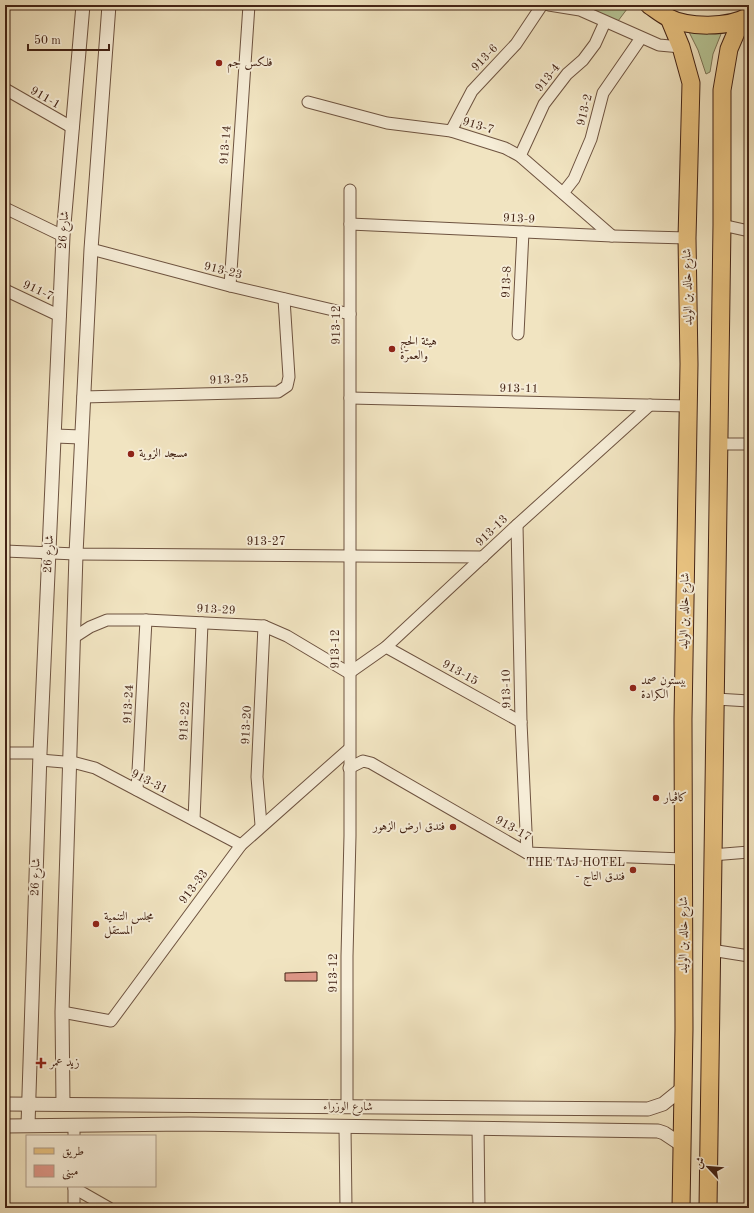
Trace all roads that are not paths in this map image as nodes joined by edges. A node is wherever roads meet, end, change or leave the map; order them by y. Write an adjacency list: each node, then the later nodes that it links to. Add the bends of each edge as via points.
1 (83, 5): 14 (street, شارع 26)
2 (109, 5): 27 (street)
3 (249, 5): 28 (street, 913-14)
4 (542, 5): 15 (street, 913-6, via 516,44 472,91)
5 (549, 5): 9 (street, via 580,10)
6 (649, 5): 7 (main road)
7 (669, 18): 8 (main road, via 704,26); 11 (main road, شارع خالد بن الوليد)
8 (746, 20): 21 (main road, via 729,49 722,90)
9 (605, 22): 10 (street); 16 (street, 913-4, via 583,60 567,74 544,104)
10 (641, 38): 11 (street, via 659,45); 18 (street, 913-2, via 603,93 591,139 574,180)
11 (681, 47): 26 (main road, شارع خالد بن الوليد, via 691,83)
12 (5, 89): 14 (street, 911-1)
13 (308, 102): 15 (street, 913-7, via 387,123)
14 (73, 128): 24 (street, شارع 26)
15 (451, 131): 16 (street, 913-7, via 505,148)
16 (520, 156): 18 (street, 913-7)
17 (350, 190): 20 (street, 913-12)
18 (563, 193): 25 (street, 913-7)
19 (5, 208): 24 (street)
20 (350, 224): 23 (street, 913-9); 31 (street, 913-12)
21 (722, 225): 22 (street); 40 (main road)
22 (749, 231)
23 (523, 232): 25 (street, 913-9); 33 (street, 913-8)
24 (63, 236): 32 (street, شارع 26)
25 (612, 236): 26 (street, 913-9)
26 (687, 238): 37 (main road, شارع خالد بن الوليد)
27 (91, 249): 28 (street, 913-23); 34 (street)
28 (230, 286): 30 (street, 913-23)
29 (5, 290): 32 (street, 911-7)
30 (284, 299): 31 (street, 913-23); 34 (street, 913-25, via 289,376 287,386 278,392)
31 (350, 314): 35 (street, 913-12)
32 (60, 316): 38 (street, شارع 26)
33 (518, 334)
34 (82, 398): 39 (street)
35 (350, 398): 36 (street, 913-11); 46 (street, 913-12)
36 (650, 405): 37 (street, 913-11); 42 (street, 913-13)
37 (688, 406): 69 (main road, شارع خالد بن الوليد)
38 (55, 436): 39 (street); 44 (street, شارع 26)
39 (81, 437): 45 (street)
40 (719, 444): 41 (street); 54 (main road)
41 (749, 444)
42 (517, 525): 47 (street, 913-13); 56 (street, 913-10)
43 (5, 551): 44 (street, 913-27)
44 (49, 552): 45 (street, 913-27); 59 (street, شارع 26)
45 (76, 554): 46 (street, 913-27); 51 (street)
46 (349, 556): 47 (street, 913-27); 53 (street, 913-12)
47 (483, 557): 52 (street, 913-13)
48 (146, 620): 49 (street, 913-29); 51 (street, 913-29, via 107,620); 62 (street, 913-24)
49 (202, 623): 50 (street, 913-29); 63 (street, 913-22)
50 (264, 626): 53 (street, 913-29, via 287,636); 64 (street, 913-20, via 257,777)
51 (73, 638): 60 (street)
52 (386, 647): 53 (street, 913-13); 56 (street, 913-15)
53 (349, 673): 57 (street, 913-12)
54 (716, 699): 55 (street); 68 (main road)
55 (749, 701)
56 (521, 722): 67 (street, 913-10)
57 (349, 749): 61 (street, 913-12); 64 (street, 913-33)
58 (5, 753): 59 (street, 913-31)
59 (40, 756): 60 (street, 913-31); 76 (street, شارع 26)
60 (69, 762): 62 (street, 913-31, via 95,768); 72 (street)
61 (349, 768): 67 (street, 913-17, via 363,761 371,763); 80 (street, 913-12)
62 (137, 790): 63 (street, 913-31)
63 (194, 820): 65 (street, 913-31)
64 (261, 826): 65 (street, 913-33)
65 (241, 845): 72 (street, 913-33, via 111,1021)
66 (749, 852): 68 (street)
67 (527, 853): 69 (street, 913-17)
68 (712, 855): 70 (main road)
69 (683, 859): 73 (main road, شارع خالد بن الوليد)
70 (711, 950): 71 (street); 74 (main road)
71 (749, 956)
72 (62, 1012): 77 (street)
73 (684, 1028): 74 (main road); 75 (main road, شارع خالد بن الوليد)
74 (711, 1029): 96 (main road)
75 (684, 1088): 81 (street, شارع الوزراء, via 663,1104 648,1110); 89 (main road, شارع خالد بن الوليد)
76 (30, 1103): 77 (street, شارع الوزراء); 78 (street, شارع الوزراء); 83 (street, شارع 26)
77 (63, 1103): 79 (street, شارع الوزراء)
78 (5, 1104)
79 (192, 1104): 80 (street, شارع الوزراء); 82 (street)
80 (347, 1107): 81 (street, شارع الوزراء)
81 (451, 1108): 87 (street)
82 (189, 1124): 85 (street, شارع الوزراء); 88 (street, شارع الوزراء)
83 (28, 1125): 84 (street, شارع الوزراء); 88 (street, شارع الوزراء)
84 (5, 1126)
85 (345, 1127): 87 (street, شارع الوزراء); 93 (street)
86 (478, 1128): 87 (street, شارع الوزراء); 89 (street, شارع الوزراء, via 658,1131); 94 (street)
87 (450, 1129)
88 (74, 1131)
89 (682, 1145): 95 (main road, شارع خالد بن الوليد)
90 (74, 1187): 91 (street); 92 (street)
91 (74, 1208)
92 (109, 1208)
93 (346, 1208)
94 (479, 1208)
95 (681, 1208)
96 (708, 1208)

